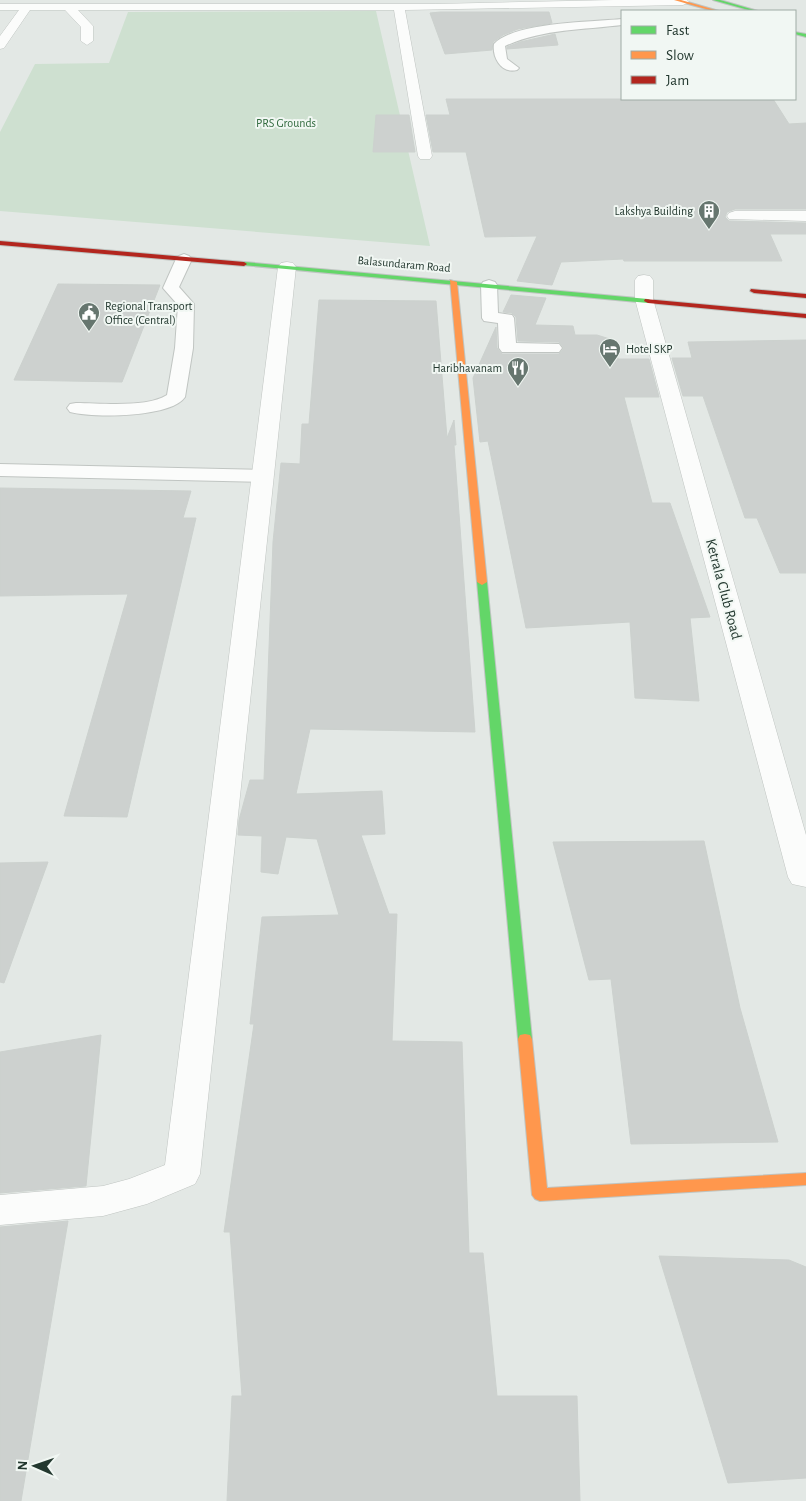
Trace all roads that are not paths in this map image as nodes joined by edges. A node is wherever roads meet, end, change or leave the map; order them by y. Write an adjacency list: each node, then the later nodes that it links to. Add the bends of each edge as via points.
1 (418, 0): 9 (street)
2 (679, 1): 9 (street); 10 (street)
3 (150, 4): 4 (street); 7 (street)
4 (306, 4): 8 (street)
5 (0, 7): 6 (street)
6 (27, 7): 7 (street); 14 (street)
7 (68, 7): 13 (street, via 87,26)
8 (398, 7): 9 (street); 16 (street)
9 (435, 7)
10 (714, 8): 11 (street)
11 (742, 10)
12 (621, 22): 15 (lane, via 541,29 513,37 500,44 499,51 502,60)
13 (87, 40)
14 (0, 45)
15 (513, 68)
16 (425, 156)
17 (734, 216): 18 (street)
18 (806, 216)
19 (0, 244): 21 (street, Balasundaram Road)
20 (205, 249): 21 (street)
21 (190, 260): 22 (street, Balasundaram Road); 30 (lane, via 171,288 186,304 184,348 176,397 144,408)
22 (287, 268): 23 (street, Balasundaram Road); 32 (street)
23 (453, 282): 24 (street, Balasundaram Road); 34 (street, via 540,1195)
24 (489, 285): 25 (street, Balasundaram Road); 29 (lane, via 490,318 506,318 508,348)
25 (646, 285): 28 (street, Balasundaram Road); 33 (street, Ketrala Club Road, via 803,877)
26 (737, 290): 27 (street)
27 (806, 296)
28 (806, 316)
29 (553, 348)
30 (76, 408)
31 (0, 470): 32 (lane)
32 (263, 476): 35 (street, via 182,1174 103,1201)
33 (806, 877)
34 (806, 1179)
35 (0, 1210)

